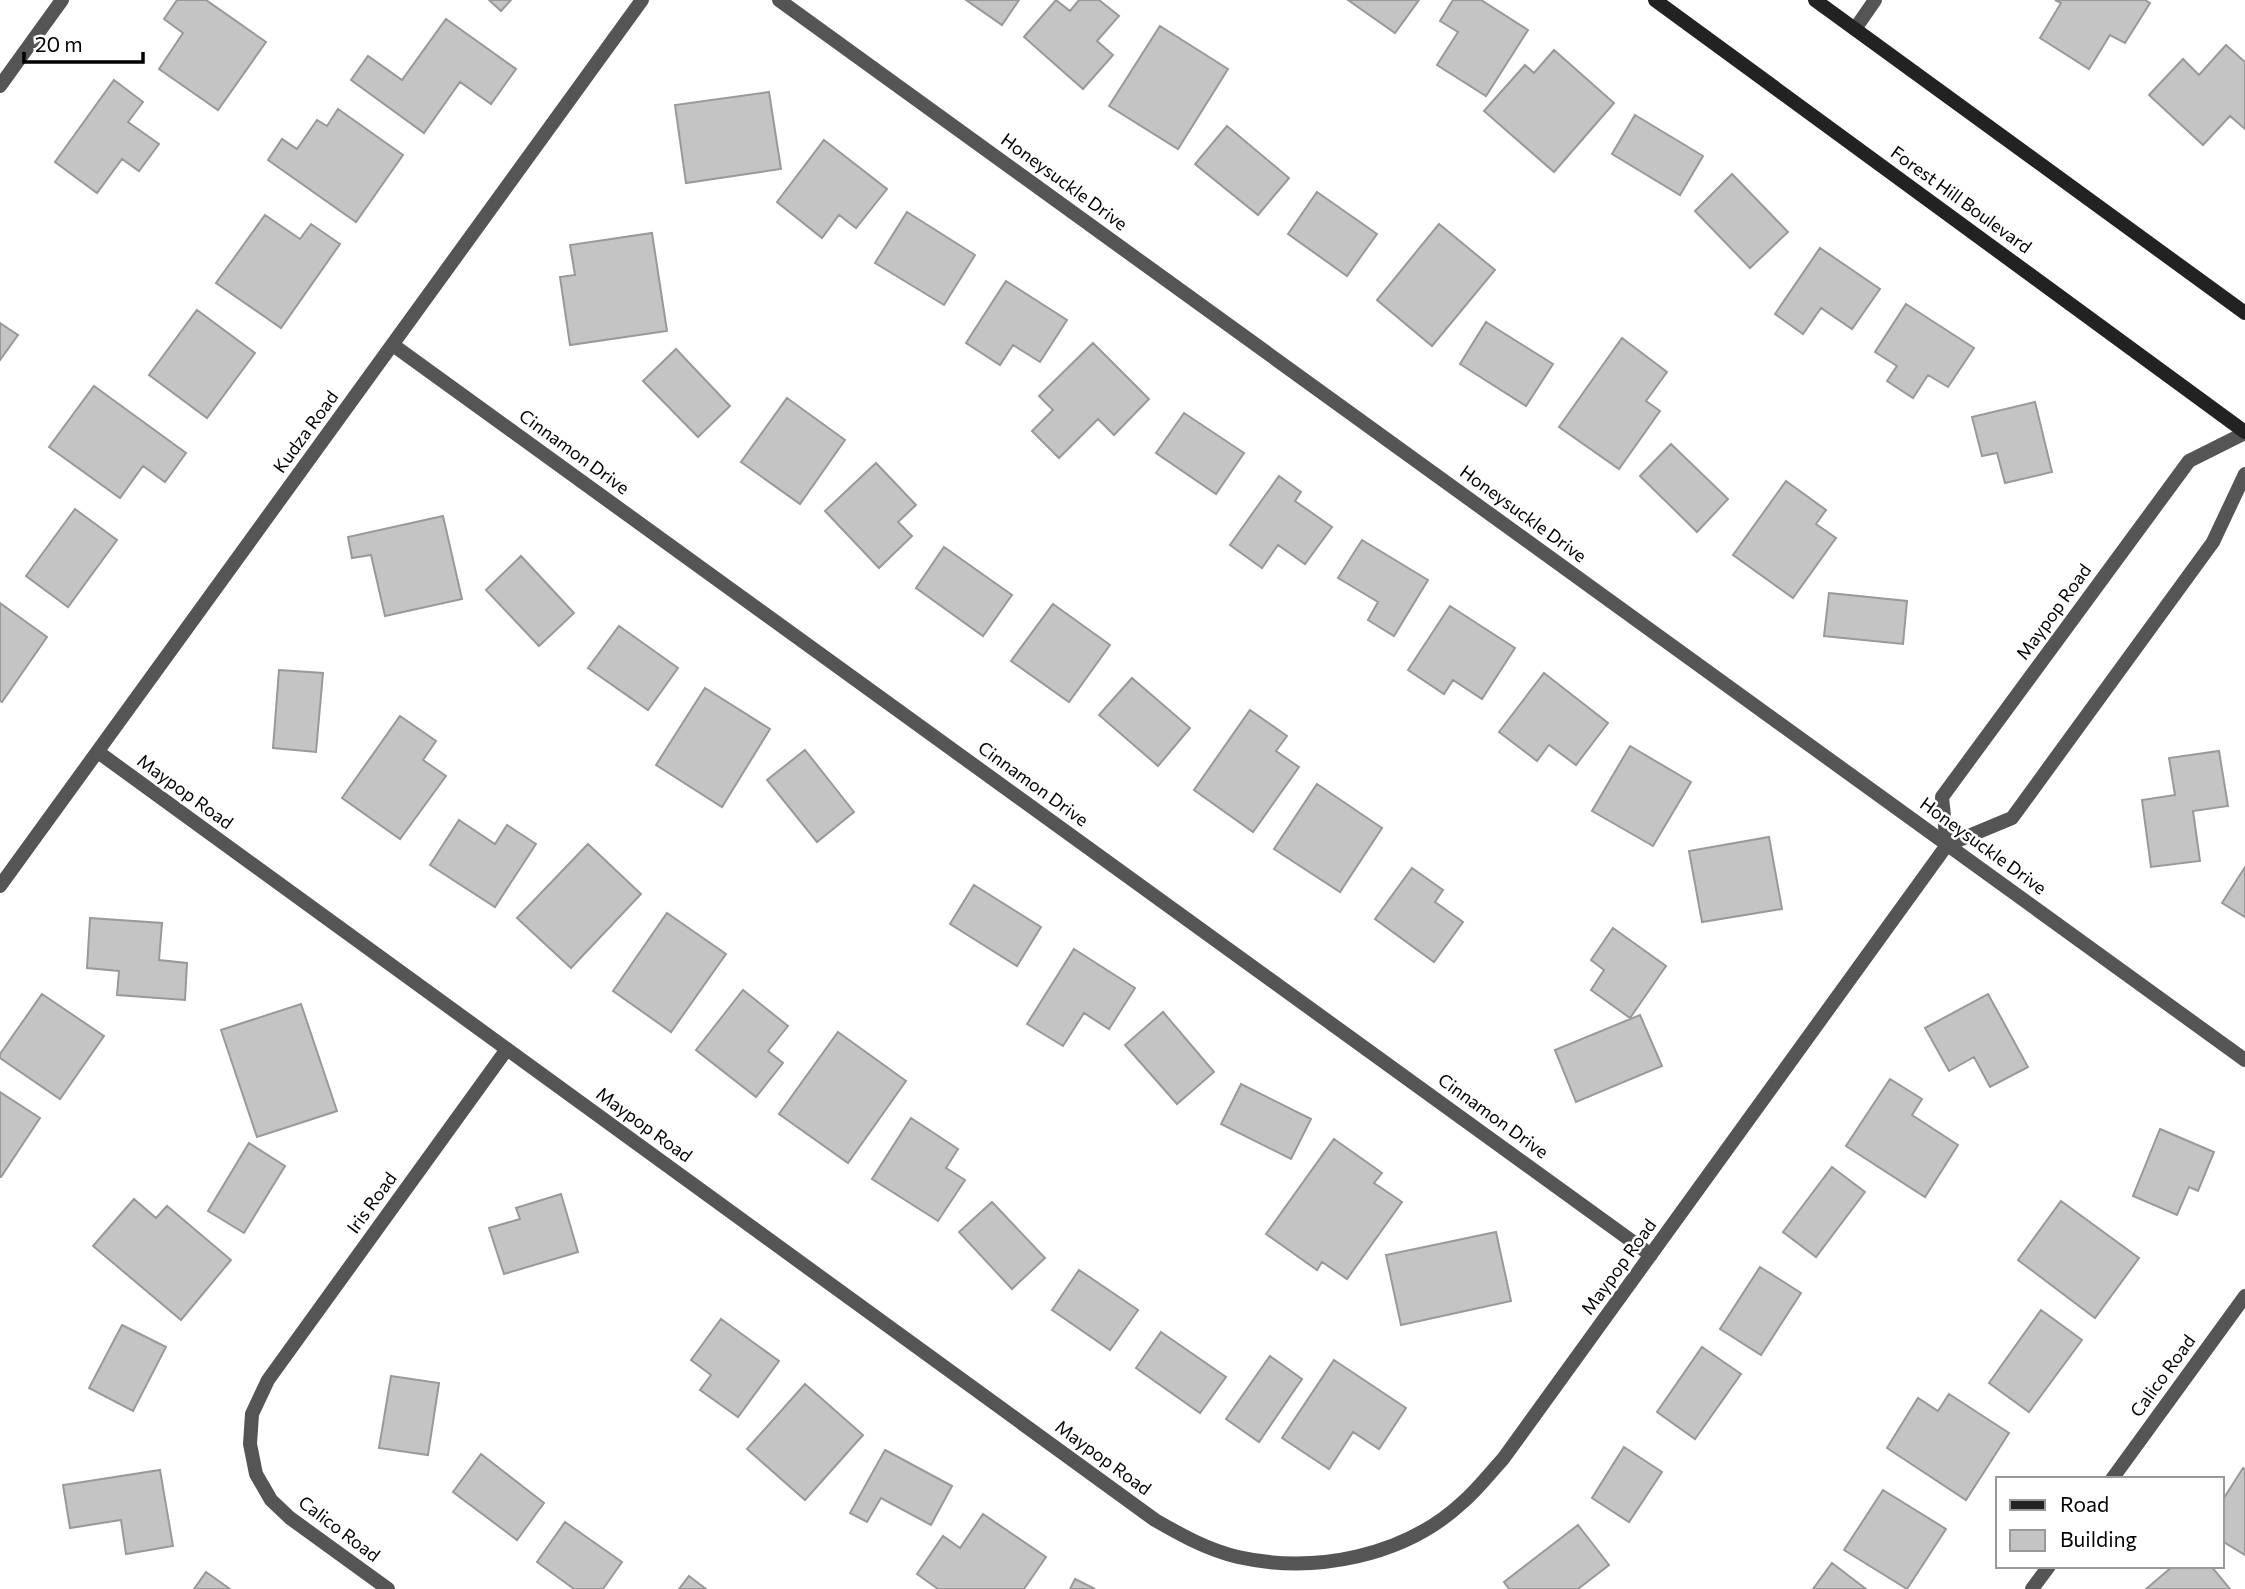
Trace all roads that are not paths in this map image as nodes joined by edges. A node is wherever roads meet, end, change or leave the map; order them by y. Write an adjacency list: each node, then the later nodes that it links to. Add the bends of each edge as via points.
1 (62, 0): 8 (street)
2 (642, 0): 10 (street, Kudza Road)
3 (779, 0): 14 (street, Honeysuckle Drive)
4 (1655, 0): 11 (main road, Forest Hill Boulevard)
5 (1815, 0): 7 (main road)
6 (1875, 0): 7 (street)
7 (1854, 29): 9 (main road)
8 (0, 86)
9 (2245, 313)
10 (393, 345): 13 (street, Kudza Road); 18 (street, Cinnamon Drive)
11 (2245, 432): 14 (street, Maypop Road, via 2189,461 1942,797)
12 (2245, 474): 14 (street, via 2213,542 2012,818)
13 (98, 752): 15 (street, Kudza Road); 16 (street, Maypop Road)
14 (1948, 845): 17 (street, Honeysuckle Drive); 18 (street, Maypop Road)
15 (0, 886)
16 (507, 1049): 18 (street, Maypop Road, via 1155,1520 1208,1547 1267,1562 1297,1564 1357,1557 1413,1536 1463,1503 1503,1459); 20 (street, Iris Road)
17 (2245, 1060)
18 (1651, 1255)
19 (2245, 1296): 21 (street, Calico Road)
20 (268, 1380): 23 (street, Calico Road, via 252,1414 250,1444 256,1474 271,1500 290,1518)
21 (2113, 1477)
22 (2048, 1568): 24 (street)
23 (388, 1589)
24 (2032, 1589)

